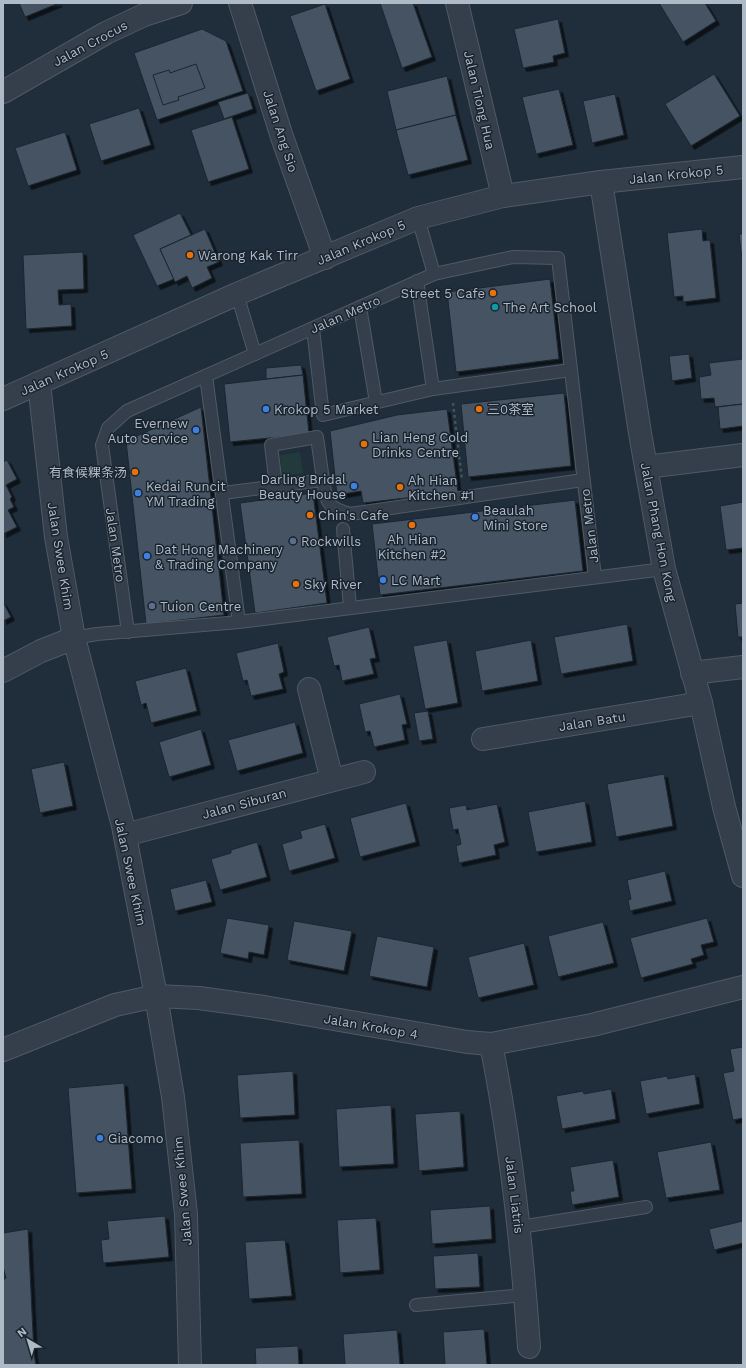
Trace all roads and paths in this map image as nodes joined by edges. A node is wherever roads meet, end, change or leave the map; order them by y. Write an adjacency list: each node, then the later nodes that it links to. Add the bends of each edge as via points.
1 (181, 3): 4 (street, Jalan Crocus, via 106,33)
2 (240, 3): 9 (street, Jalan Ang Sio, via 282,137)
3 (457, 3): 7 (street, Jalan Tiong Hua)
4 (3, 92)
5 (743, 167): 6 (street, Jalan Krokop 5)
6 (601, 182): 7 (street, Jalan Krokop 5); 24 (street, Jalan Phang Hon Kong)
7 (503, 196): 8 (street, Jalan Krokop 5)
8 (420, 225): 9 (street, Jalan Krokop 5); 10 (lane)
9 (325, 258): 12 (street, Jalan Krokop 5)
10 (434, 274): 11 (lane, Jalan Metro); 16 (lane, Jalan Metro, via 513,257 558,258)
11 (417, 281): 13 (lane, Jalan Metro); 20 (lane)
12 (239, 301): 15 (lane); 18 (street, Jalan Krokop 5)
13 (360, 307): 14 (lane, Jalan Metro); 22 (lane)
14 (313, 329): 15 (lane, Jalan Metro); 22 (lane, via 323,415)
15 (255, 354): 17 (lane, Jalan Metro)
16 (571, 370): 19 (lane); 26 (lane, Jalan Metro)
17 (206, 376): 28 (lane); 35 (lane, Jalan Metro, via 127,410 108,428 102,445)
18 (39, 383): 21 (street, Jalan Krokop 5); 36 (street, Jalan Swee Khim, via 56,537)
19 (451, 386): 20 (lane); 29 (path)
20 (433, 389): 22 (lane)
21 (3, 399)
22 (376, 402)
23 (743, 455): 24 (street)
24 (646, 467): 31 (street, Jalan Phang Hon Kong)
25 (323, 480): 27 (lane); 27 (lane, via 317,438 271,444); 29 (lane, via 327,498 334,510 350,514)
26 (583, 480): 29 (lane); 32 (lane, Jalan Metro)
27 (276, 486): 28 (lane)
28 (223, 493): 34 (lane)
29 (464, 498)
30 (343, 529): 33 (lane)
31 (664, 569): 32 (lane, Jalan Metro); 39 (street, Jalan Phang Hon Kong)
32 (595, 577): 33 (lane, Jalan Metro)
33 (350, 607): 34 (lane, Jalan Metro)
34 (239, 622): 35 (lane, Jalan Metro)
35 (128, 632): 36 (lane, Jalan Metro)
36 (74, 638): 38 (street); 45 (street, Jalan Swee Khim)
37 (743, 667): 39 (street)
38 (3, 670)
39 (692, 673): 41 (street, Jalan Phang Hon Kong)
40 (309, 689): 44 (street)
41 (701, 704): 42 (street, Jalan Batu); 46 (street, Jalan Phang Hon Kong, via 724,807)
42 (483, 739)
43 (364, 772): 44 (street, Jalan Siburan)
44 (332, 780): 45 (street, Jalan Siburan)
45 (125, 835): 48 (street, Jalan Swee Khim)
46 (743, 876)
47 (743, 987): 49 (street, Jalan Krokop 4, via 592,1025)
48 (156, 996): 49 (street, Jalan Krokop 4, via 235,1003); 50 (street, Jalan Krokop 4, via 115,1005); 56 (street, Jalan Swee Khim, via 173,1097 185,1202)
49 (492, 1044): 52 (street, Jalan Liatris)
50 (3, 1050)
51 (646, 1207): 52 (lane)
52 (520, 1227): 53 (street, Jalan Liatris)
53 (525, 1295): 54 (lane); 55 (street, Jalan Liatris)
54 (416, 1305)
55 (528, 1347)
56 (190, 1365)

